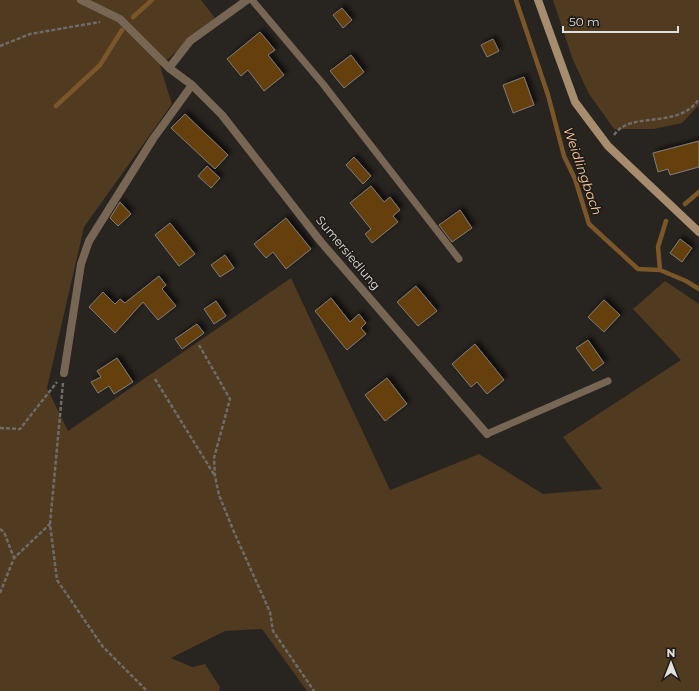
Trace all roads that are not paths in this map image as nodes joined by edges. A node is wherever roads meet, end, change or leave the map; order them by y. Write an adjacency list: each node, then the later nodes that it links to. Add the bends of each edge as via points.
1 (81, 0): 5 (street, Sumersiedlung, via 120,19)
2 (247, 0): 5 (street, via 190,41)
3 (252, 0): 8 (lane, via 323,84)
4 (538, 0): 7 (main road, via 575,102 608,146)
5 (169, 68): 6 (street, Sumersiedlung)
6 (192, 85): 9 (street, via 153,139 89,241 81,264); 11 (street, Sumersiedlung, via 222,115 321,242)
7 (699, 232)
8 (459, 259)
9 (64, 373)
10 (608, 381): 11 (lane)
11 (487, 434)

